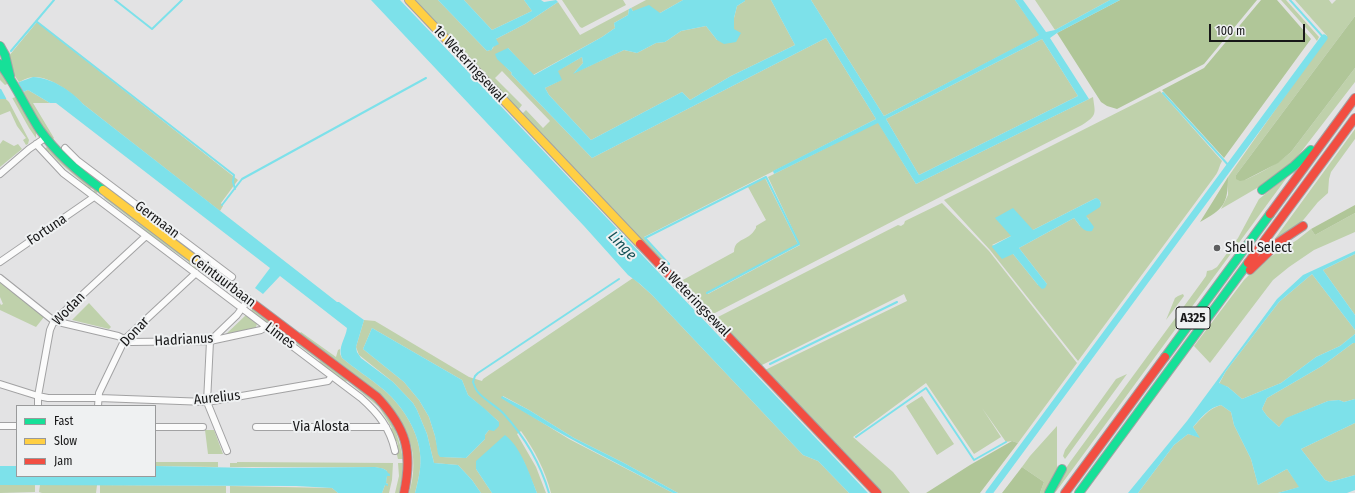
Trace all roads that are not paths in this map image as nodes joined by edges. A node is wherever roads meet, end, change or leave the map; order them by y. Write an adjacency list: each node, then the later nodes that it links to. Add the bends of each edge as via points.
1 (409, 0): 47 (main road, 1e Weteringsewal)
2 (1, 50): 4 (main road, Ceintuurbaan)
3 (0, 64): 4 (main road, Ceintuurbaan)
4 (11, 79): 7 (main road, Ceintuurbaan)
5 (1355, 98): 9 (main road, A325)
6 (1355, 118): 23 (main road, A325)
7 (45, 138): 8 (street); 12 (main road, Ceintuurbaan, via 61,156)
8 (36, 144): 11 (street); 14 (street, Limes, via 63,173)
9 (1322, 144): 13 (main road, via 1308,152); 49 (main road, A325)
10 (65, 148): 12 (street, Germaan)
11 (0, 174)
12 (103, 186): 17 (street, Germaan); 19 (main road, Ceintuurbaan)
13 (1262, 190)
14 (94, 197): 16 (street, Limes); 18 (street, Fortuna)
15 (1303, 226): 23 (main road, via 1279,242)
16 (146, 236): 20 (street, Limes); 26 (street, Wodan)
17 (208, 258): 19 (street); 21 (street, Germaan)
18 (0, 262)
19 (202, 266): 24 (main road, Ceintuurbaan)
20 (196, 273): 25 (street, Limes); 28 (street, Donar)
21 (232, 276)
22 (0, 278): 26 (street)
23 (1230, 288): 50 (main road, A325)
24 (248, 300): 25 (street); 46 (main road, Ceintuurbaan, via 377,397 395,416 406,444 409,469)
25 (242, 309): 27 (street, Limes); 29 (street)
26 (54, 321): 28 (street, Hadrianus); 32 (street, Wodan, via 50,330)
27 (267, 326): 29 (street, Hadrianus, via 261,330); 30 (street, Limes)
28 (124, 339): 29 (street, Hadrianus, via 131,342); 33 (street, Donar)
29 (210, 341): 34 (street)
30 (332, 376): 34 (street, Aurelius, via 328,381); 42 (street, Limes, via 372,407)
31 (0, 384): 32 (street, Aurelius)
32 (38, 396): 33 (street, Aurelius); 35 (street, Wodan)
33 (99, 398): 34 (street, Aurelius); 36 (street, Donar)
34 (207, 402): 44 (street)
35 (38, 405)
36 (98, 405)
37 (0, 426): 38 (street)
38 (16, 426)
39 (156, 427): 40 (street)
40 (203, 427)
41 (256, 427): 42 (street, Via Alosta)
42 (386, 427): 43 (street, Limes)
43 (395, 451)
44 (227, 452)
45 (1062, 468): 48 (main road)
46 (404, 493)
47 (877, 493)
48 (1049, 493)
49 (1065, 493)
50 (1079, 493)

